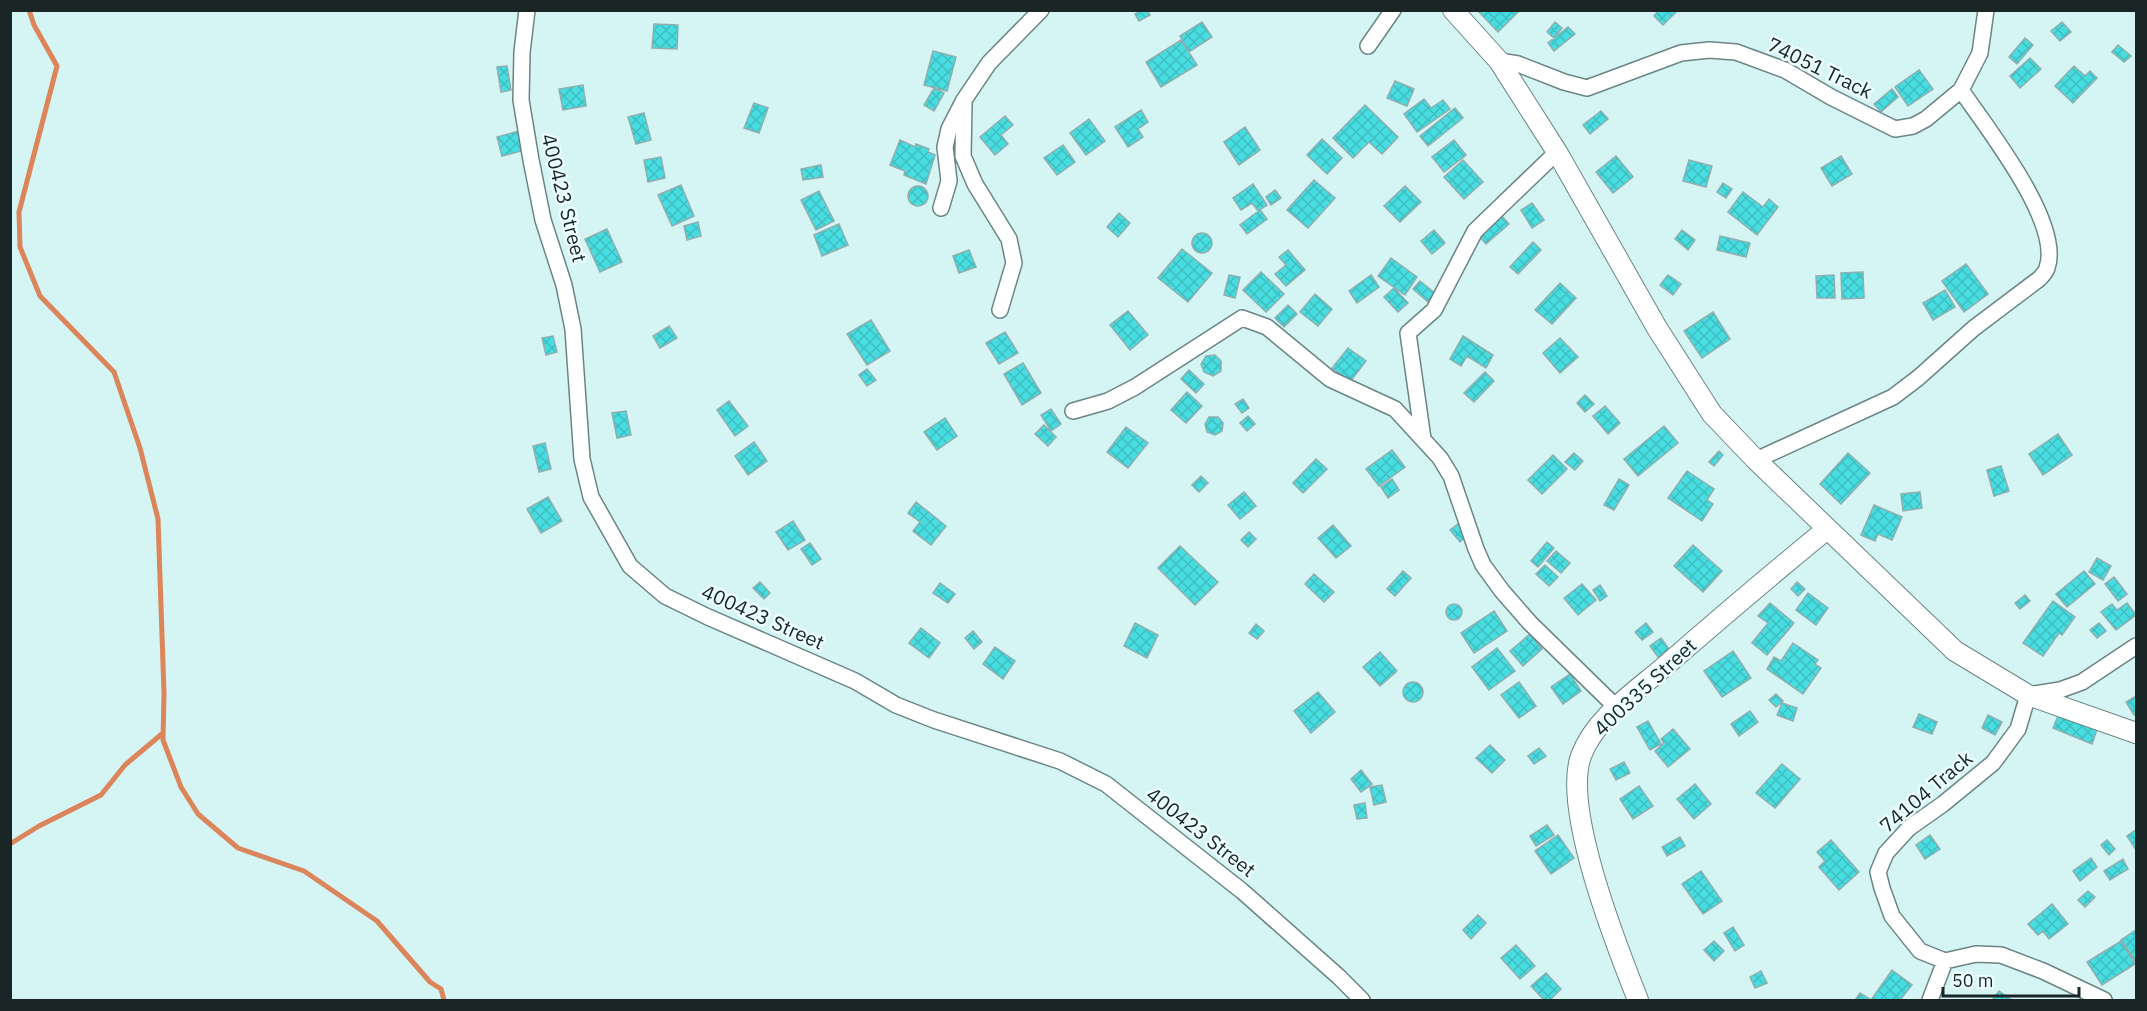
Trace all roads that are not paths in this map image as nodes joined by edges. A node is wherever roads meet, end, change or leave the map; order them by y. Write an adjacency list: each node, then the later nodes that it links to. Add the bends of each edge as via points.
1 (527, 10): 22 (street, 400423 Street, via 521,100 543,220 573,328 582,459 591,497 630,566 665,596 855,681 896,705 1060,761 1106,784 1242,891)
2 (1041, 10): 9 (street, via 989,63)
3 (1393, 10): 6 (street)
4 (1453, 10): 7 (street)
5 (1986, 10): 8 (street, 74051 Track, via 1980,53)
6 (1368, 46)
7 (1499, 61): 8 (street, 74051 Track, via 1587,88 1682,52 1736,52 1785,70 1895,129 1926,119); 10 (street)
8 (1961, 90): 15 (street, via 2022,179 2045,226 2050,253 2047,269 1893,397)
9 (964, 100): 11 (street, via 949,129 945,147 949,181); 12 (street, via 963,156 975,184 1009,239 1014,263)
10 (1557, 152): 14 (street, via 1475,231 1434,310 1408,333); 15 (street, via 1651,318 1712,414)
11 (941, 208)
12 (1000, 310)
13 (1073, 411): 14 (street, via 1108,401 1135,387 1242,318 1267,327 1330,380 1395,409)
14 (1423, 439): 19 (street, via 1451,476 1476,549 1495,582 1530,623)
15 (1756, 460): 16 (street)
16 (1827, 529): 18 (street, via 1955,651); 19 (street, 400335 Street)
17 (2136, 646): 18 (street, via 2082,682)
18 (2028, 695): 20 (street); 21 (street, 74104 Track, via 2018,729 1993,763 1909,828 1886,853 1878,872 1892,916 1920,951)
19 (1617, 708): 23 (street, 400335 Street, via 1593,733 1581,756 1577,776 1582,827 1595,876)
20 (2136, 733)
21 (1945, 961): 24 (street); 25 (street, via 1976,954 2001,955)
22 (1362, 1000)
23 (1638, 1000)
24 (1929, 1000)
25 (2104, 1000)

